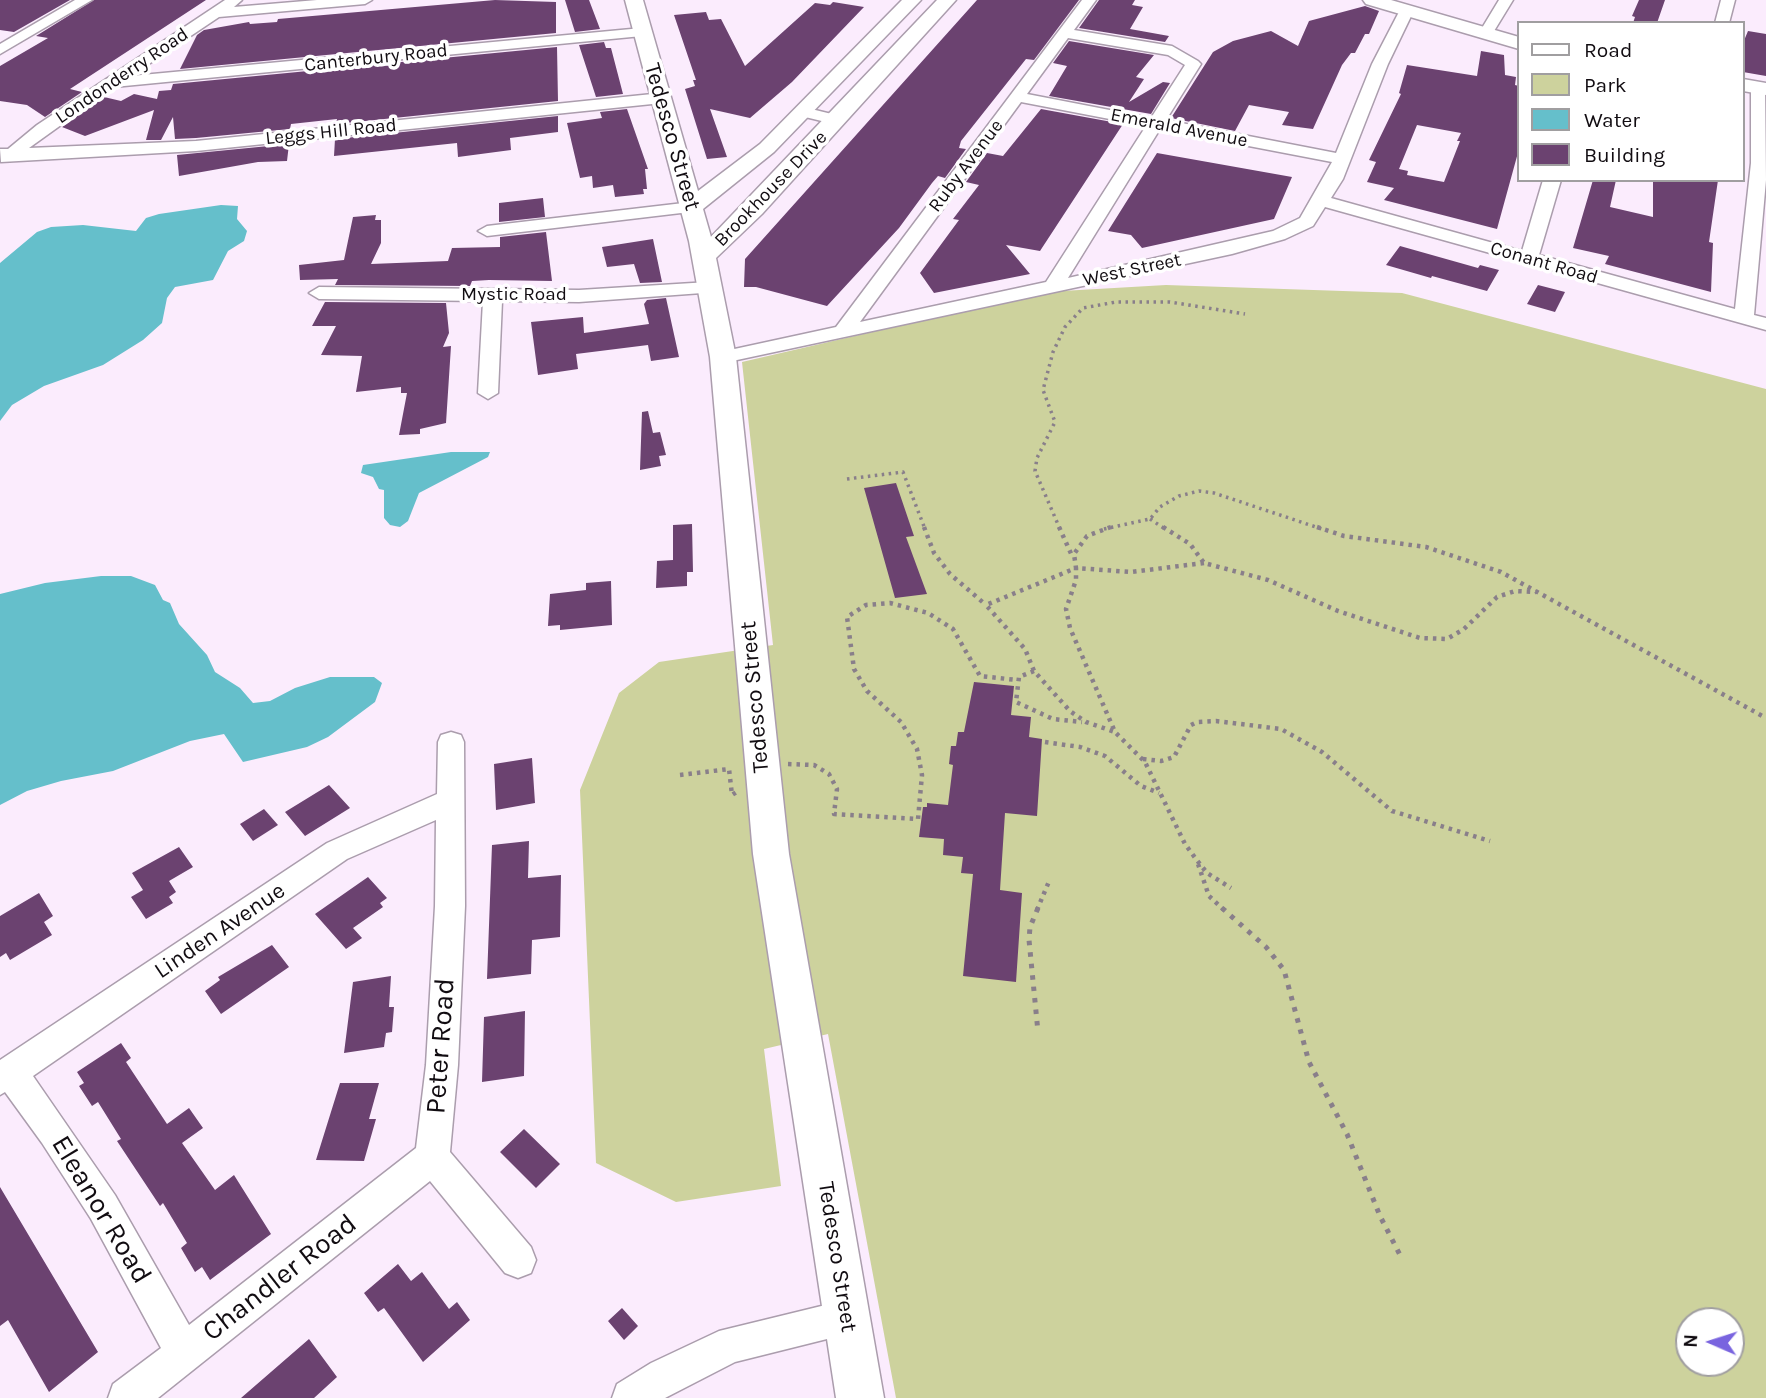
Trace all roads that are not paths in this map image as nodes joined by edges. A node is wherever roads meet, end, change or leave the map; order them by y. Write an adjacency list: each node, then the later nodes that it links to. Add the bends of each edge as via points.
1 (85, 0): 18 (street)
2 (235, 0): 12 (street, Londonderry Road)
3 (365, 0): 12 (street)
4 (634, 0): 14 (main road, Tedesco Street)
5 (912, 0): 23 (main road, Brookhouse Drive)
6 (947, 0): 24 (main road, Brookhouse Drive)
7 (1089, 0): 15 (street, Ruby Avenue)
8 (1372, 0): 11 (main road)
9 (1506, 0): 16 (street)
10 (1728, 0): 13 (street)
11 (1407, 10): 16 (main road); 27 (street, West Street)
12 (214, 13): 19 (street, Londonderry Road)
13 (1723, 21)
14 (642, 32): 19 (street, Canterbury Road); 22 (main road, Tedesco Street)
15 (1065, 33): 21 (street, Ruby Avenue); 25 (street, via 1172,51 1194,64)
16 (1486, 33): 17 (main road)
17 (1518, 43)
18 (0, 50)
19 (111, 83): 26 (street, Londonderry Road)
20 (1756, 87): 37 (street, via 1759,163)
21 (1017, 97): 25 (street, Emerald Avenue); 39 (street, Ruby Avenue)
22 (662, 98): 26 (street, Leggs Hill Road, via 208,145); 30 (main road, Tedesco Street)
23 (803, 112): 24 (street, Brookhouse Drive); 30 (main road, Brookhouse Drive, via 730,180)
24 (838, 120): 33 (main road, Brookhouse Drive)
25 (1154, 123): 27 (street, Emerald Avenue); 34 (street)
26 (3, 158)
27 (1342, 159): 29 (street, West Street)
28 (1551, 182): 32 (street)
29 (1323, 201): 32 (street, Conant Road); 34 (street, West Street, via 1307,222 1279,235)
30 (692, 207): 31 (street); 33 (main road, Tedesco Street)
31 (487, 231)
32 (1529, 259): 37 (street, Conant Road)
33 (706, 273): 36 (street, Mystic Road, via 590,295); 40 (main road, Tedesco Street)
34 (1053, 287): 39 (street, West Street)
35 (319, 293): 36 (street, Mystic Road)
36 (493, 295): 41 (street)
37 (1744, 318): 38 (street, Conant Road)
38 (1766, 324)
39 (842, 332): 40 (street, West Street)
40 (723, 357): 47 (main road, Tedesco Street, via 771,854)
41 (488, 393)
42 (452, 743): 43 (street, Peter Road)
43 (450, 801): 44 (street, Linden Avenue, via 337,851); 45 (street, Peter Road, via 442,1065)
44 (5, 1076): 48 (street, Eleanor Road, via 54,1130)
45 (432, 1157): 46 (street); 48 (street, Chandler Road)
46 (518, 1260)
47 (846, 1318): 50 (street, via 732,1344 664,1376); 51 (main road, Tedesco Street)
48 (184, 1353): 49 (street, Chandler Road)
49 (127, 1398)
50 (631, 1398)
51 (860, 1398)

